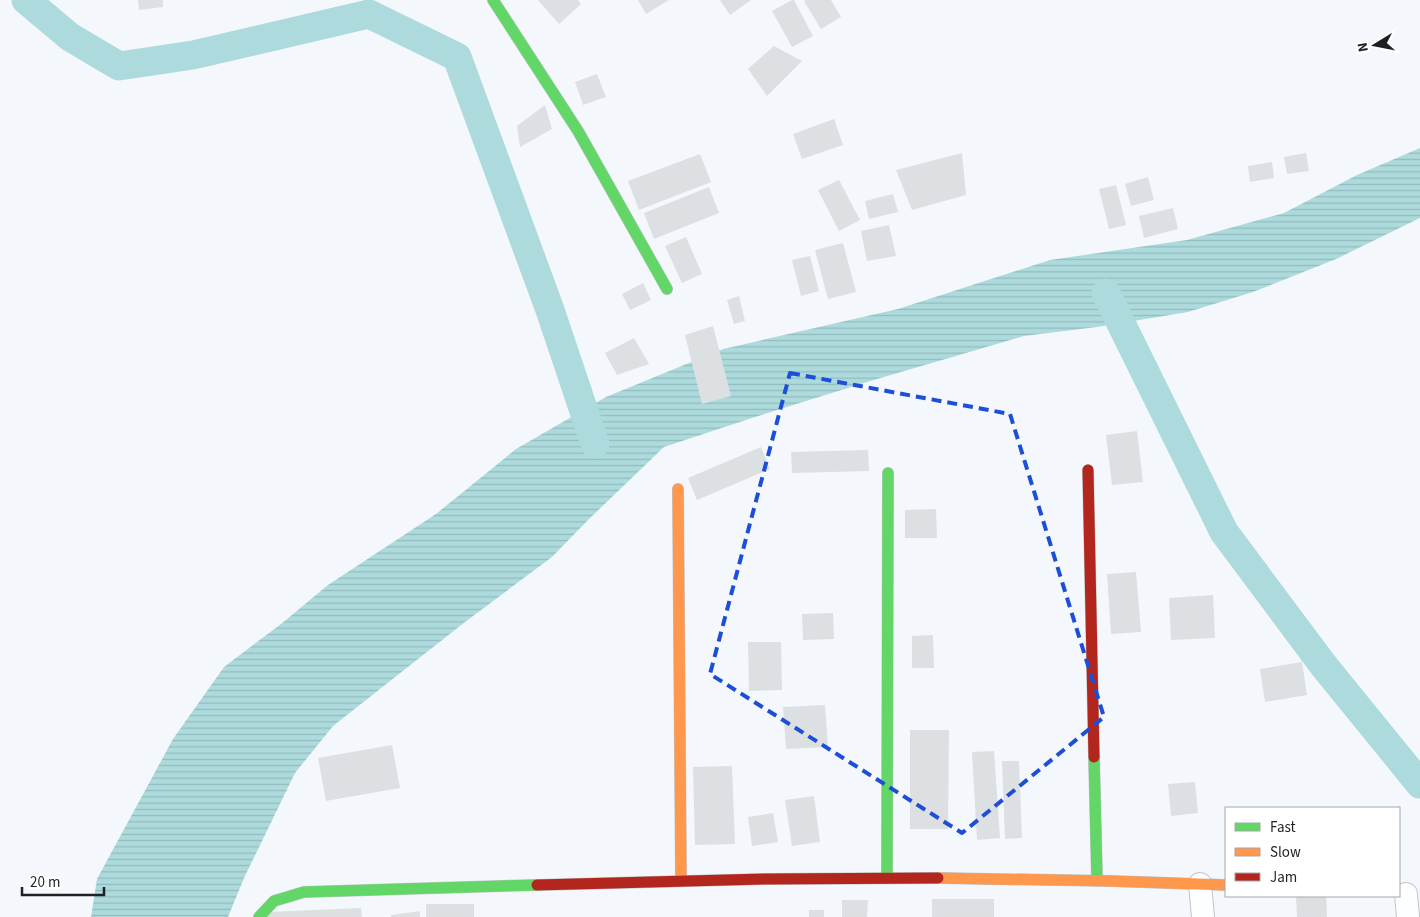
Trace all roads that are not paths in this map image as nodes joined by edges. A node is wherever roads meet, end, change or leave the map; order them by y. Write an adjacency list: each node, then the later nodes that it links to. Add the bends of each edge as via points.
1 (493, 0): 2 (street, via 578,131)
2 (667, 289)
3 (1088, 470): 7 (street)
4 (888, 473): 6 (street)
5 (678, 489): 8 (street)
6 (887, 878): 7 (street); 8 (street)
7 (1097, 879): 9 (street)
8 (681, 881): 12 (street, via 304,892 274,901)
9 (1200, 884): 10 (street); 13 (street)
10 (1225, 885)
11 (1408, 893): 14 (street)
12 (259, 917)
13 (1203, 917)
14 (1408, 917)

